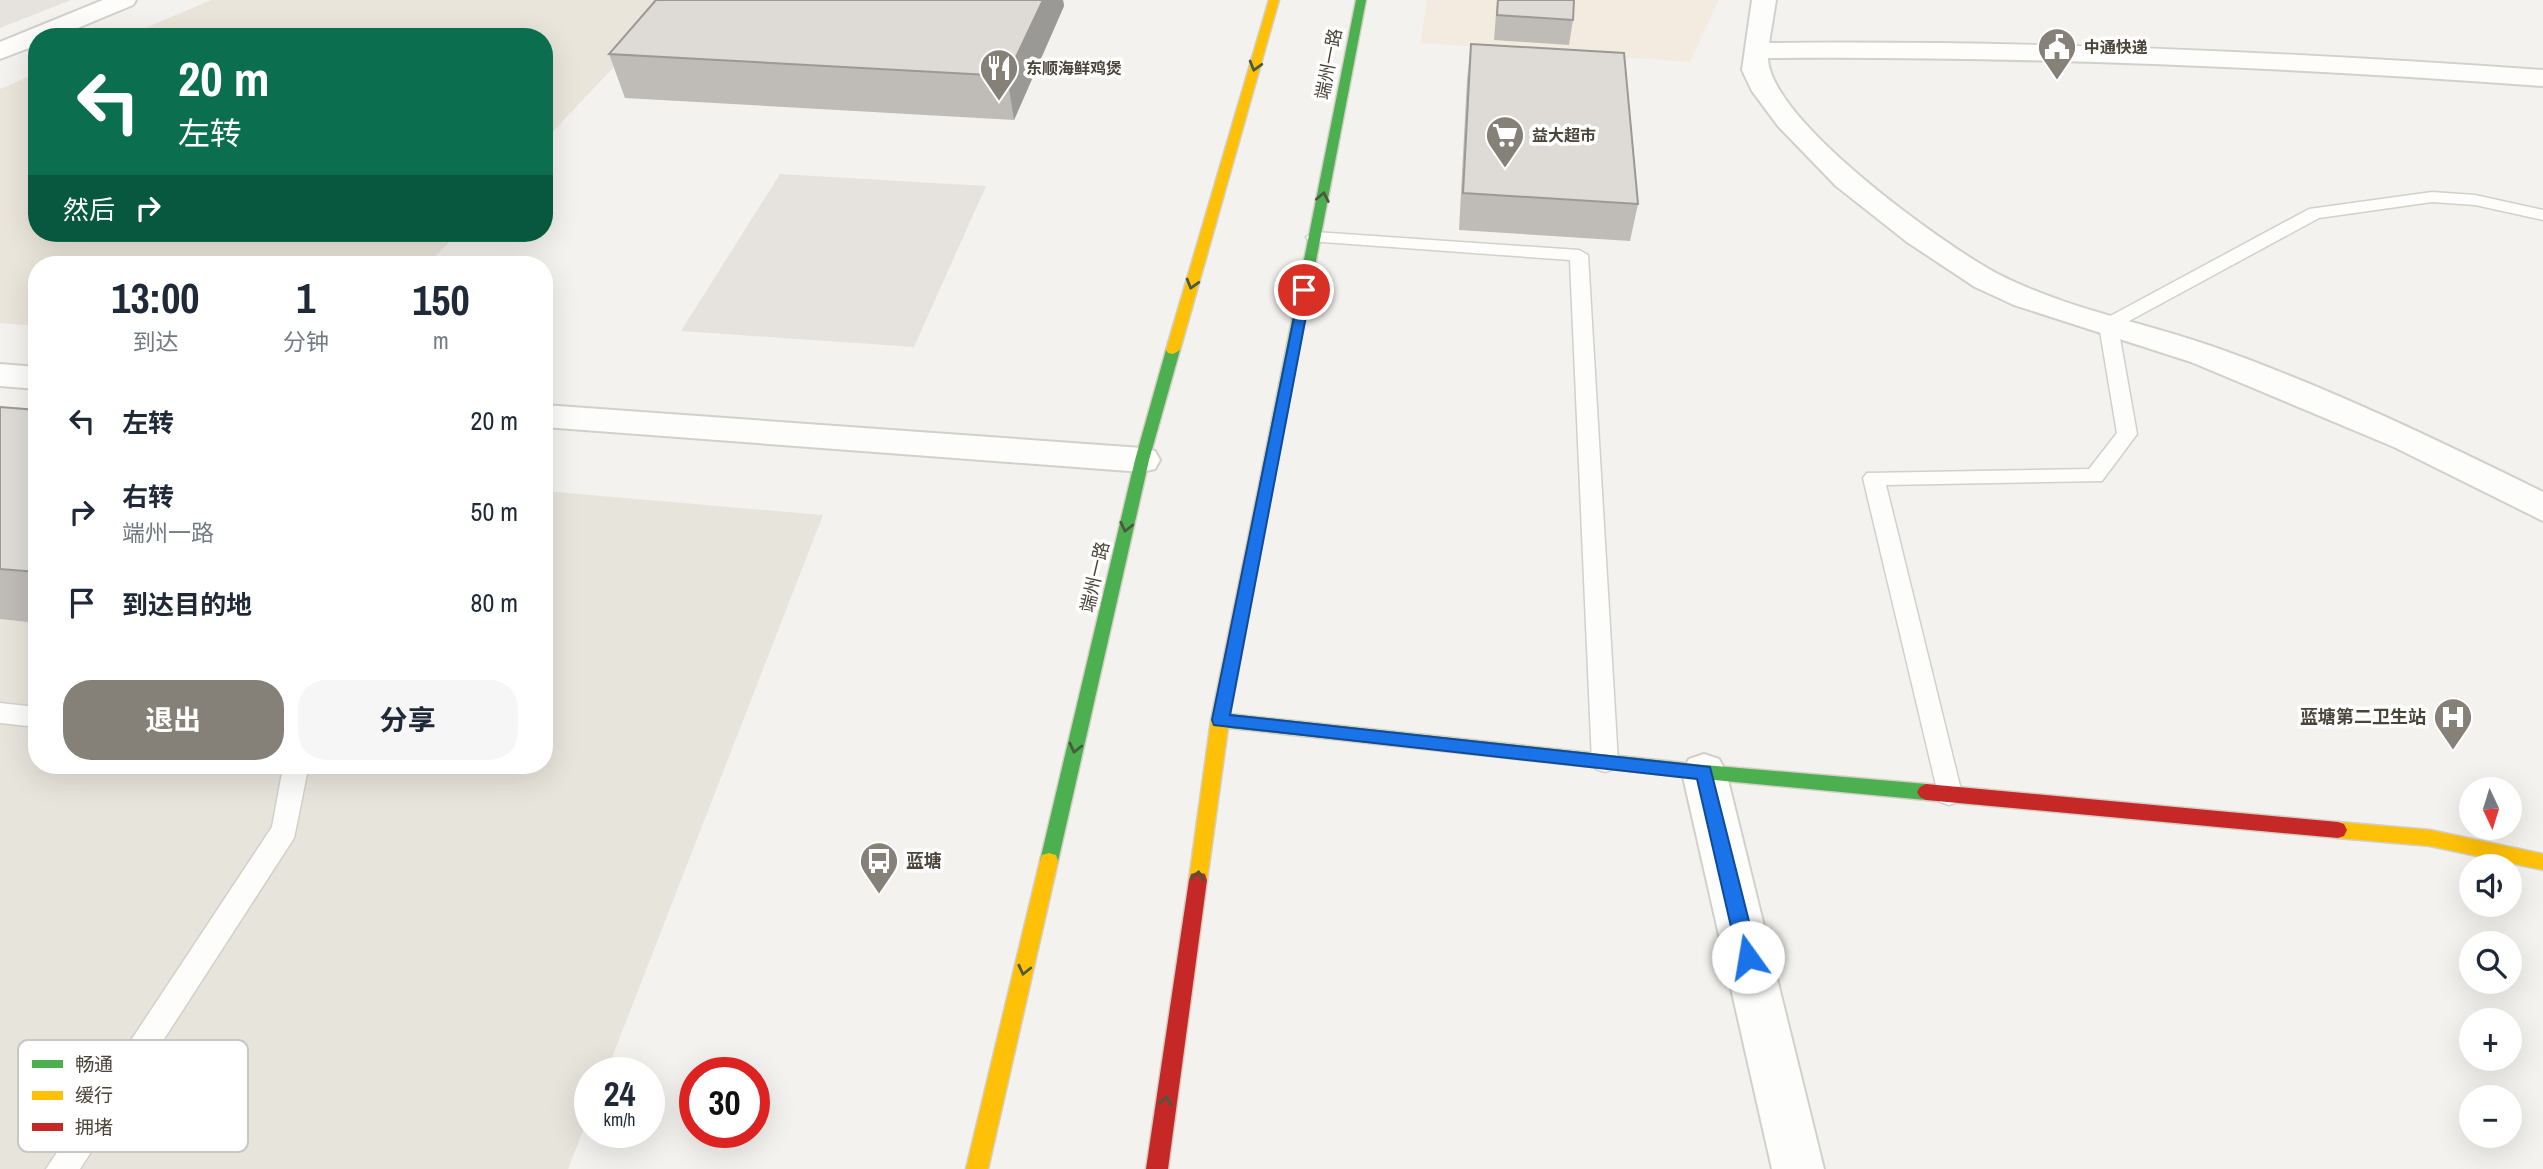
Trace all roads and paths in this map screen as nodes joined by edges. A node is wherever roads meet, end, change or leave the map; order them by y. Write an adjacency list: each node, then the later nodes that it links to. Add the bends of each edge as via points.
1 (124, 0): 5 (street)
2 (1274, 0): 16 (main road, 端州一路, one-way to 16)
3 (1361, 0): 11 (main road, 端州一路, one-way to 3)
4 (1764, 0): 8 (street)
5 (56, 28)
6 (28, 39): 7 (street)
7 (0, 51)
8 (1755, 51): 9 (street, via 2057,51); 12 (street, via 1755,70 1765,91 1836,170 1866,196 1986,280)
9 (2543, 78)
10 (2543, 215): 12 (lane, via 2475,200 2432,197 2315,213)
11 (1315, 237): 20 (main road, 端州一路); 21 (lane, via 1579,255)
12 (2108, 325): 17 (street, via 2203,355 2406,439); 24 (lane, via 2126,434 2095,477 1874,478)
13 (0, 375): 14 (street)
14 (28, 377)
15 (553, 417): 16 (street)
16 (1142, 460): 29 (main road, 端州一路, one-way to 29)
17 (2543, 508)
18 (0, 713): 19 (lane)
19 (28, 716)
20 (1220, 720): 21 (main road); 30 (main road, 端州一路, one-way to 20)
21 (1605, 762): 22 (main road)
22 (1704, 772): 24 (main road); 31 (street)
23 (294, 774): 26 (lane, via 285,830)
24 (1949, 794): 25 (main road, via 2430,838)
25 (2543, 862)
26 (147, 1040)
27 (73, 1152): 28 (lane)
28 (62, 1169)
29 (977, 1169)
30 (1157, 1169)
31 (1798, 1169)

